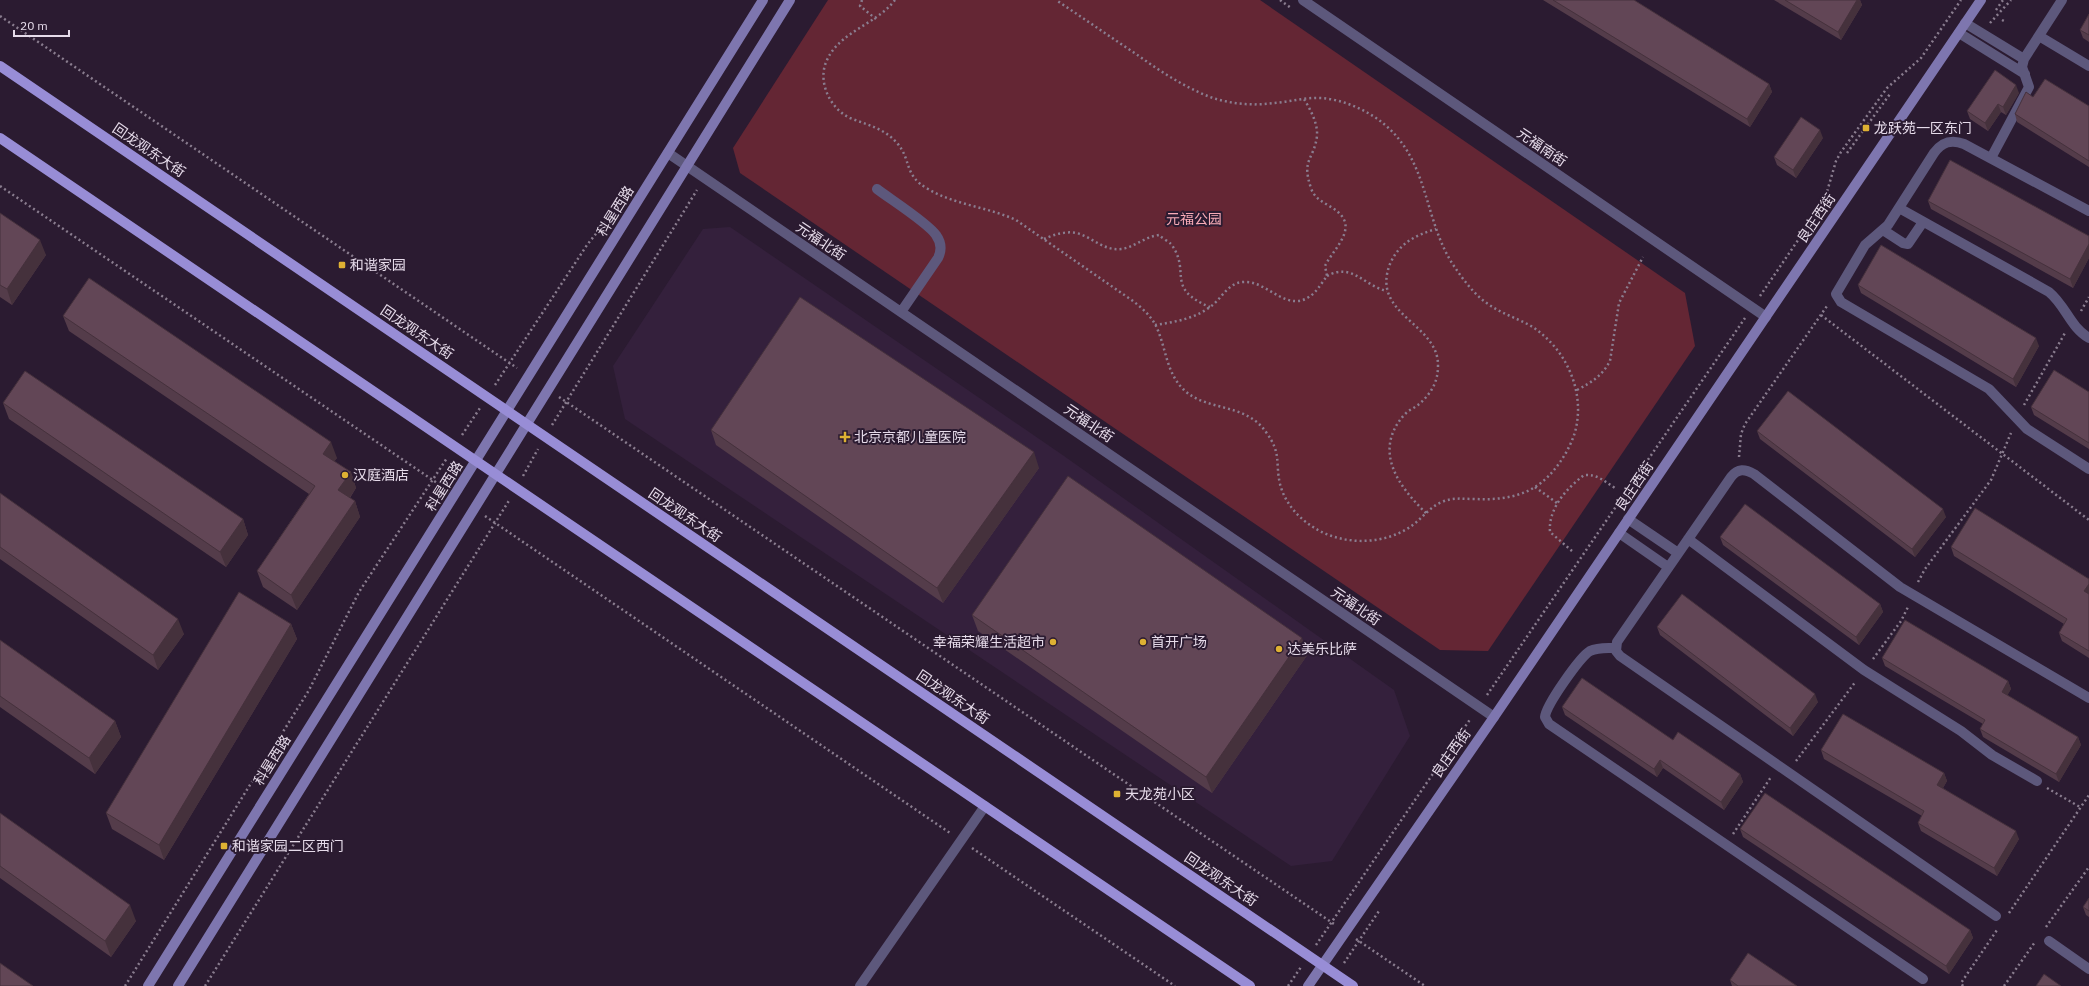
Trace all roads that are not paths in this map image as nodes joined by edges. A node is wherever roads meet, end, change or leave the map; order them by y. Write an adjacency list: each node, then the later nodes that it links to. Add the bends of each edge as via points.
1 (763, 0): 14 (street, 科星西路)
2 (790, 0): 16 (street)
3 (1303, 0): 23 (street, 元福南街)
4 (1981, 0): 6 (street, 良庄西街)
5 (2062, 0): 8 (street)
6 (1965, 23): 7 (street, 良庄西街); 9 (street)
7 (1959, 33): 12 (street); 23 (street, 良庄西街)
8 (2039, 36): 9 (street); 11 (street)
9 (2024, 59): 12 (street, via 2022,67)
10 (0, 66): 25 (main road, 回龙观东大街)
11 (2089, 66)
12 (2025, 74): 15 (street, via 2029,85 2027,91)
13 (0, 138): 27 (main road)
14 (668, 153): 16 (street, 元福北街); 25 (street, 科星西路)
15 (1991, 158): 18 (street, via 1959,142 1944,143 1934,153); 19 (street)
16 (687, 166): 22 (street, 元福北街); 26 (street)
17 (877, 189): 22 (street, via 933,230 940,244 938,258)
18 (1899, 208): 20 (street); 21 (street)
19 (2089, 211)
20 (1923, 222): 21 (street, via 1908,244); 24 (street, via 2049,292 2060,303 2072,324)
21 (1883, 230): 28 (street, via 1865,245 1836,294 1841,302 1989,389 2027,429)
22 (901, 312): 37 (street, 元福北街)
23 (1766, 316): 30 (street, 良庄西街)
24 (2089, 338)
25 (507, 411): 26 (main road, 回龙观东大街); 27 (street, 科星西路)
26 (527, 424): 29 (street); 42 (main road, 回龙观东大街)
27 (476, 461): 29 (main road); 45 (street, 科星西路)
28 (2089, 469)
29 (496, 474): 39 (main road); 46 (street)
30 (1628, 519): 31 (street, 良庄西街); 33 (street)
31 (1619, 533): 34 (street); 37 (street, 良庄西街)
32 (1688, 539): 33 (street); 36 (street, via 1731,477 1737,471 1746,470 1888,579); 38 (street, via 1864,670 1961,731 1992,755)
33 (1678, 554): 34 (street)
34 (1668, 568): 35 (street, via 1616,642)
35 (1615, 648): 40 (street, via 1620,656); 44 (street, via 1597,649 1583,658 1548,706 1546,714 1551,726)
36 (2089, 698)
37 (1494, 716): 42 (street, 良庄西街)
38 (2036, 781)
39 (985, 806): 47 (street); 48 (main road)
40 (1996, 916)
41 (2049, 941): 43 (street)
42 (1322, 965): 49 (street, 良庄西街); 50 (main road, 回龙观东大街)
43 (2089, 969)
44 (1923, 978)
45 (148, 986)
46 (178, 986)
47 (860, 986)
48 (1250, 986)
49 (1308, 986)
50 (1354, 986)

